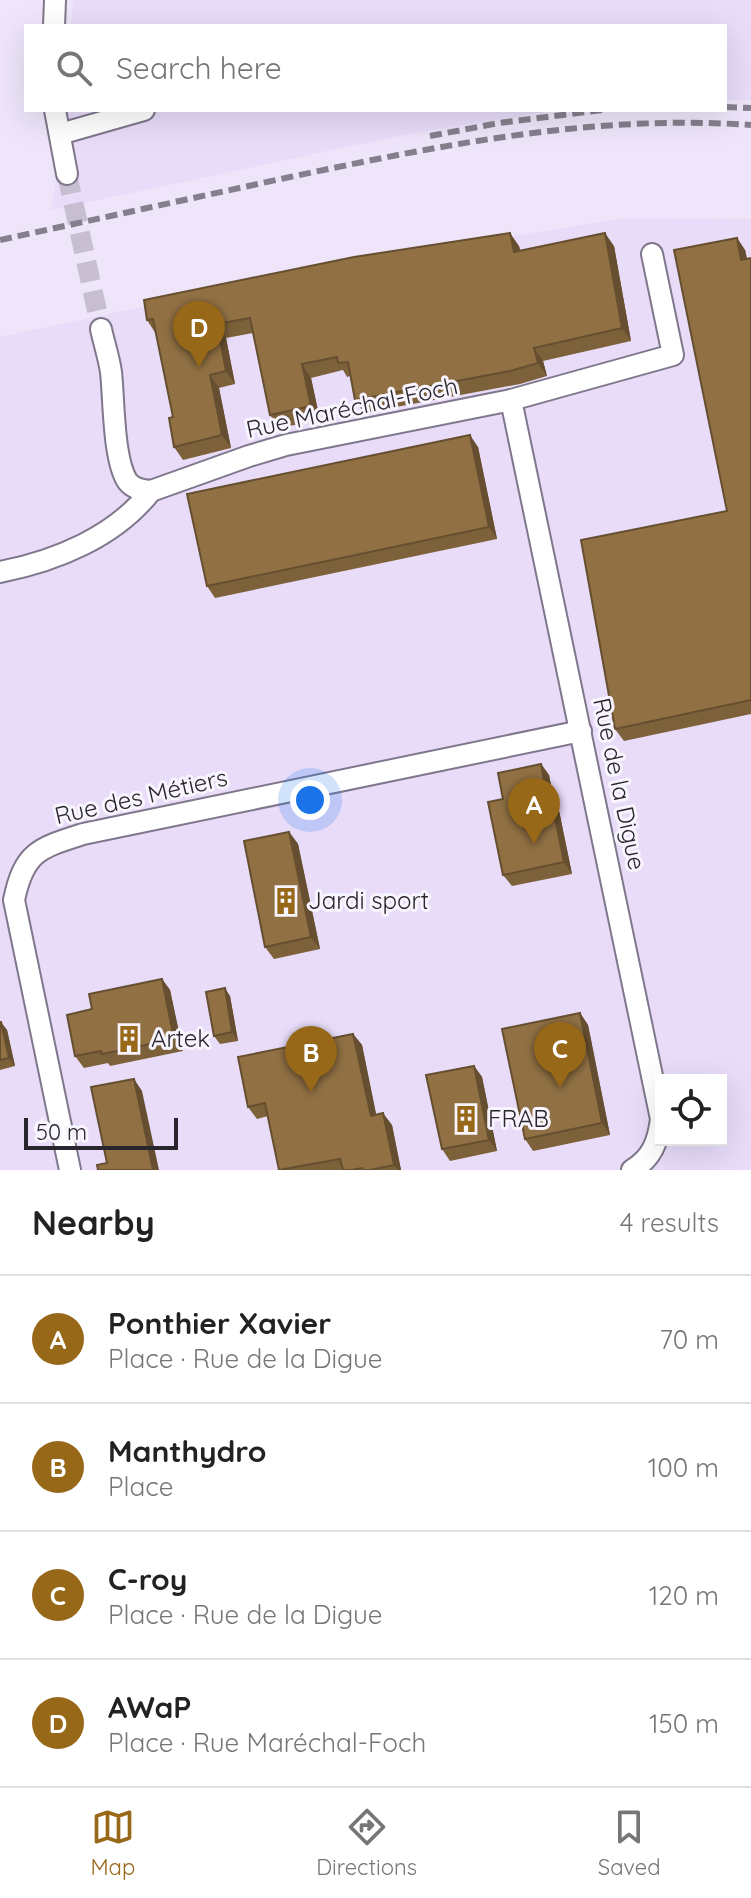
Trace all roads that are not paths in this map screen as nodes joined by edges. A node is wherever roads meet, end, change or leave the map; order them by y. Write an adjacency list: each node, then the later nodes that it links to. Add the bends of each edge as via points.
1 (55, 0): 2 (street)
2 (54, 24)
3 (55, 112): 5 (street)
4 (137, 112): 5 (street)
5 (60, 134): 6 (street)
6 (67, 174)
7 (652, 254): 9 (street, Rue Maréchal-Foch, via 673,355)
8 (101, 329): 10 (street, via 123,466 128,481)
9 (511, 400): 10 (street, Rue Maréchal-Foch, via 286,445); 12 (street, Rue de la Digue)
10 (151, 491): 11 (street, via 133,513 87,543 33,566)
11 (0, 572)
12 (581, 731): 13 (street, Rue des Métiers, via 45,846 19,877 14,900); 14 (street, Rue de la Digue, via 661,1119 652,1151)
13 (70, 1170)
14 (632, 1170)

